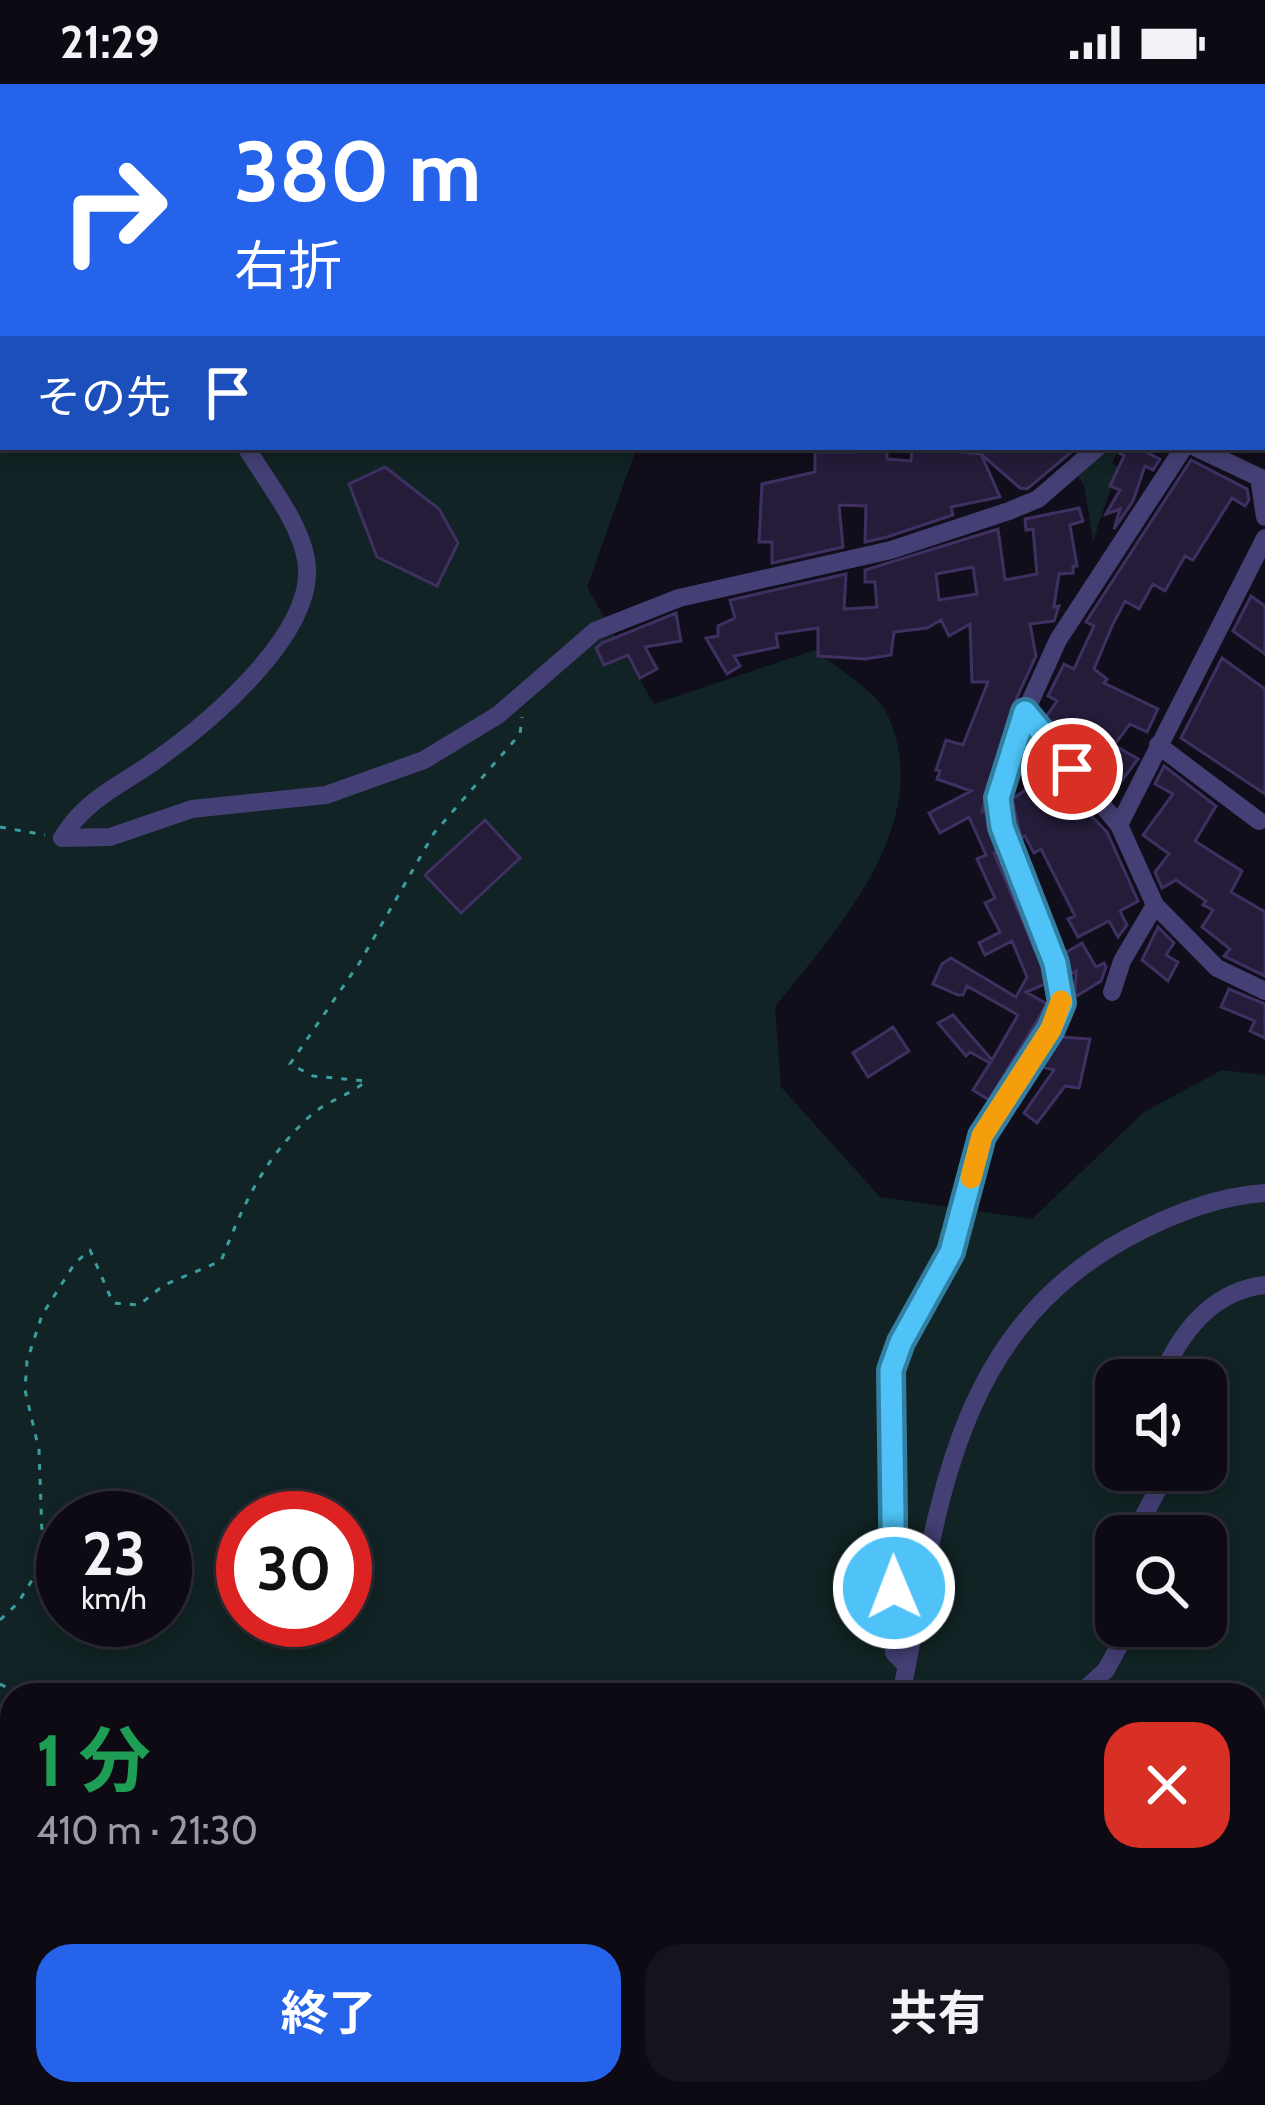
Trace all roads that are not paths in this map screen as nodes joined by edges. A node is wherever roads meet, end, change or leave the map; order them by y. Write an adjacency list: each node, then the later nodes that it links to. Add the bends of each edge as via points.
1 (248, 450): 2 (street, via 302,543 305,593 293,623 231,699 100,794 62,838 110,837 192,808 326,795 424,760 516,699 595,631 679,598 891,550 1010,511 1038,500)
2 (1095, 450)
3 (1183, 450): 8 (street, via 1058,640)
4 (1192, 450): 5 (street)
5 (1262, 478): 6 (street)
6 (1265, 517)
7 (1265, 538): 9 (street)
8 (1025, 712): 11 (street); 19 (street, via 998,798 1062,1003 982,1136 951,1252 891,1370 894,1653)
9 (1158, 745): 10 (street); 11 (street)
10 (1259, 820)
11 (1119, 825): 12 (street)
12 (1155, 905): 13 (street, via 1217,968); 14 (street)
13 (1265, 991)
14 (1112, 992)
15 (1265, 1193): 19 (street, via 1156,1222 1069,1274 1033,1307 965,1415)
16 (1265, 1285): 17 (street, via 1212,1304)
17 (1172, 1359)
18 (1118, 1647): 21 (street)
19 (907, 1665): 20 (street)
20 (905, 1683)
21 (1092, 1683)

